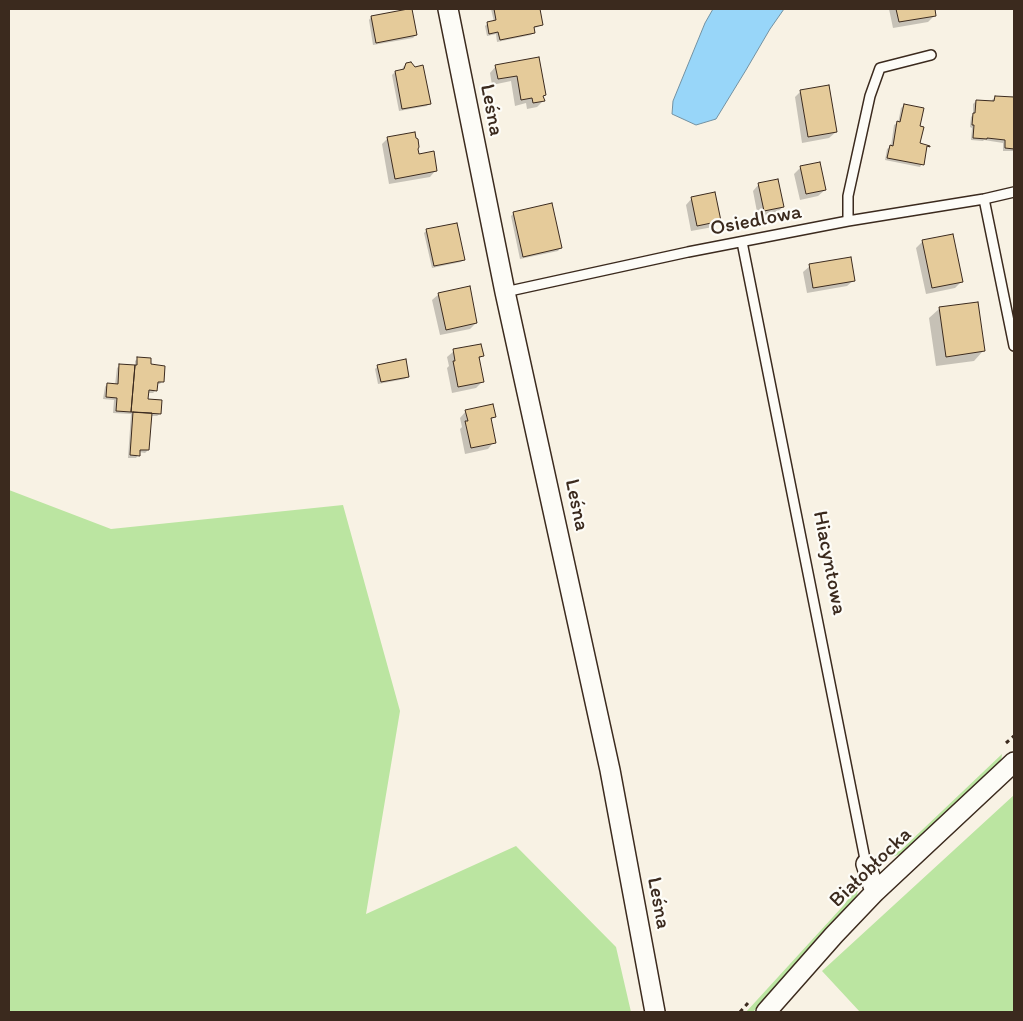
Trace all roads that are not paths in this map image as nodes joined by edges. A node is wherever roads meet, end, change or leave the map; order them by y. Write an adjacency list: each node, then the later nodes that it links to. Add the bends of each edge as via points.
1 (448, 9): 7 (street, Leśna)
2 (931, 55): 5 (lane, via 880,68 870,96 848,196)
3 (1014, 192): 4 (lane, Osiedlowa)
4 (984, 200): 5 (lane, Osiedlowa); 8 (lane)
5 (848, 221): 6 (lane, Osiedlowa)
6 (742, 242): 7 (lane, Osiedlowa); 10 (lane, Hiacyntowa)
7 (505, 292): 12 (street, Leśna, via 610,770)
8 (1014, 346)
9 (1014, 762): 11 (street, Białobłocka)
10 (866, 864): 11 (street, Hiacyntowa)
11 (875, 892): 13 (street, Białobłocka)
12 (655, 1012)
13 (766, 1012)

